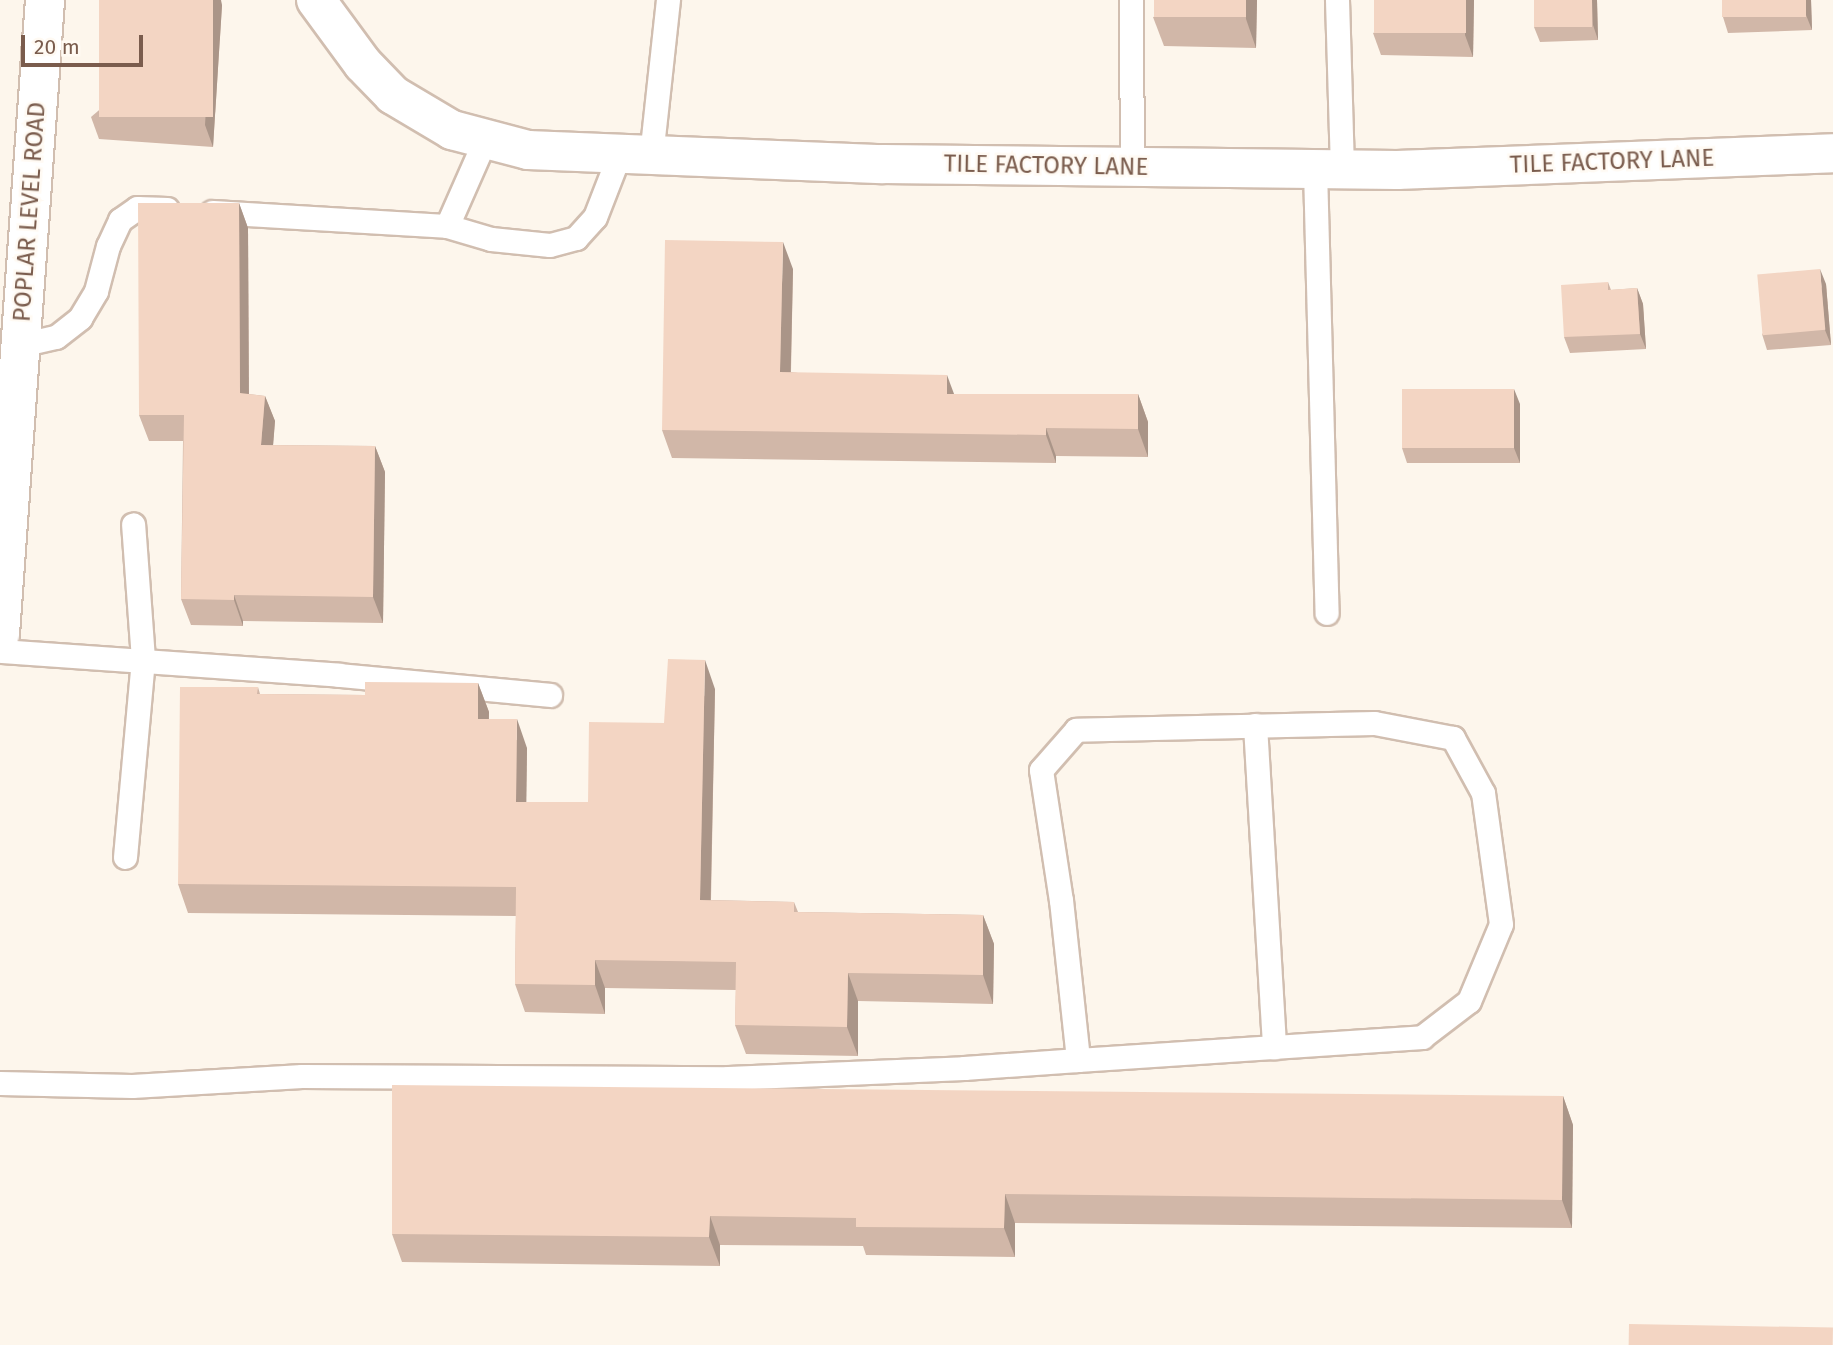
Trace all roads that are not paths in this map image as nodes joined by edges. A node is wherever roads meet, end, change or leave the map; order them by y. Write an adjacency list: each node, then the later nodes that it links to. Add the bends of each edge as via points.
1 (45, 0): 12 (street, POPLAR LEVEL ROAD)
2 (316, 0): 6 (street, TILE FACTORY LANE, via 363,64 393,95 452,130)
3 (668, 0): 8 (lane)
4 (1131, 0): 9 (lane)
5 (1337, 0): 10 (lane)
6 (485, 140): 8 (street, TILE FACTORY LANE, via 528,150); 11 (lane)
7 (1833, 153): 10 (street, TILE FACTORY LANE)
8 (635, 156): 9 (street, TILE FACTORY LANE); 11 (lane, via 576,238 550,245 491,239)
9 (1132, 167): 10 (street, TILE FACTORY LANE)
10 (1329, 169): 14 (lane)
11 (447, 226): 12 (lane, via 137,208 120,220 96,291 80,318 56,337)
12 (20, 345): 15 (street, POPLAR LEVEL ROAD)
13 (133, 524): 17 (lane)
14 (1327, 613)
15 (0, 634)
16 (0, 650): 17 (lane)
17 (143, 659): 18 (lane); 20 (lane)
18 (550, 695)
19 (1255, 725): 21 (lane); 21 (lane, via 1374,723 1453,738 1483,793 1501,924 1469,1001 1422,1037); 22 (lane, via 1076,730 1041,770)
20 (125, 857)
21 (1274, 1047): 22 (lane)
22 (1078, 1060): 23 (lane, via 728,1078 302,1076 132,1086)
23 (0, 1083)

